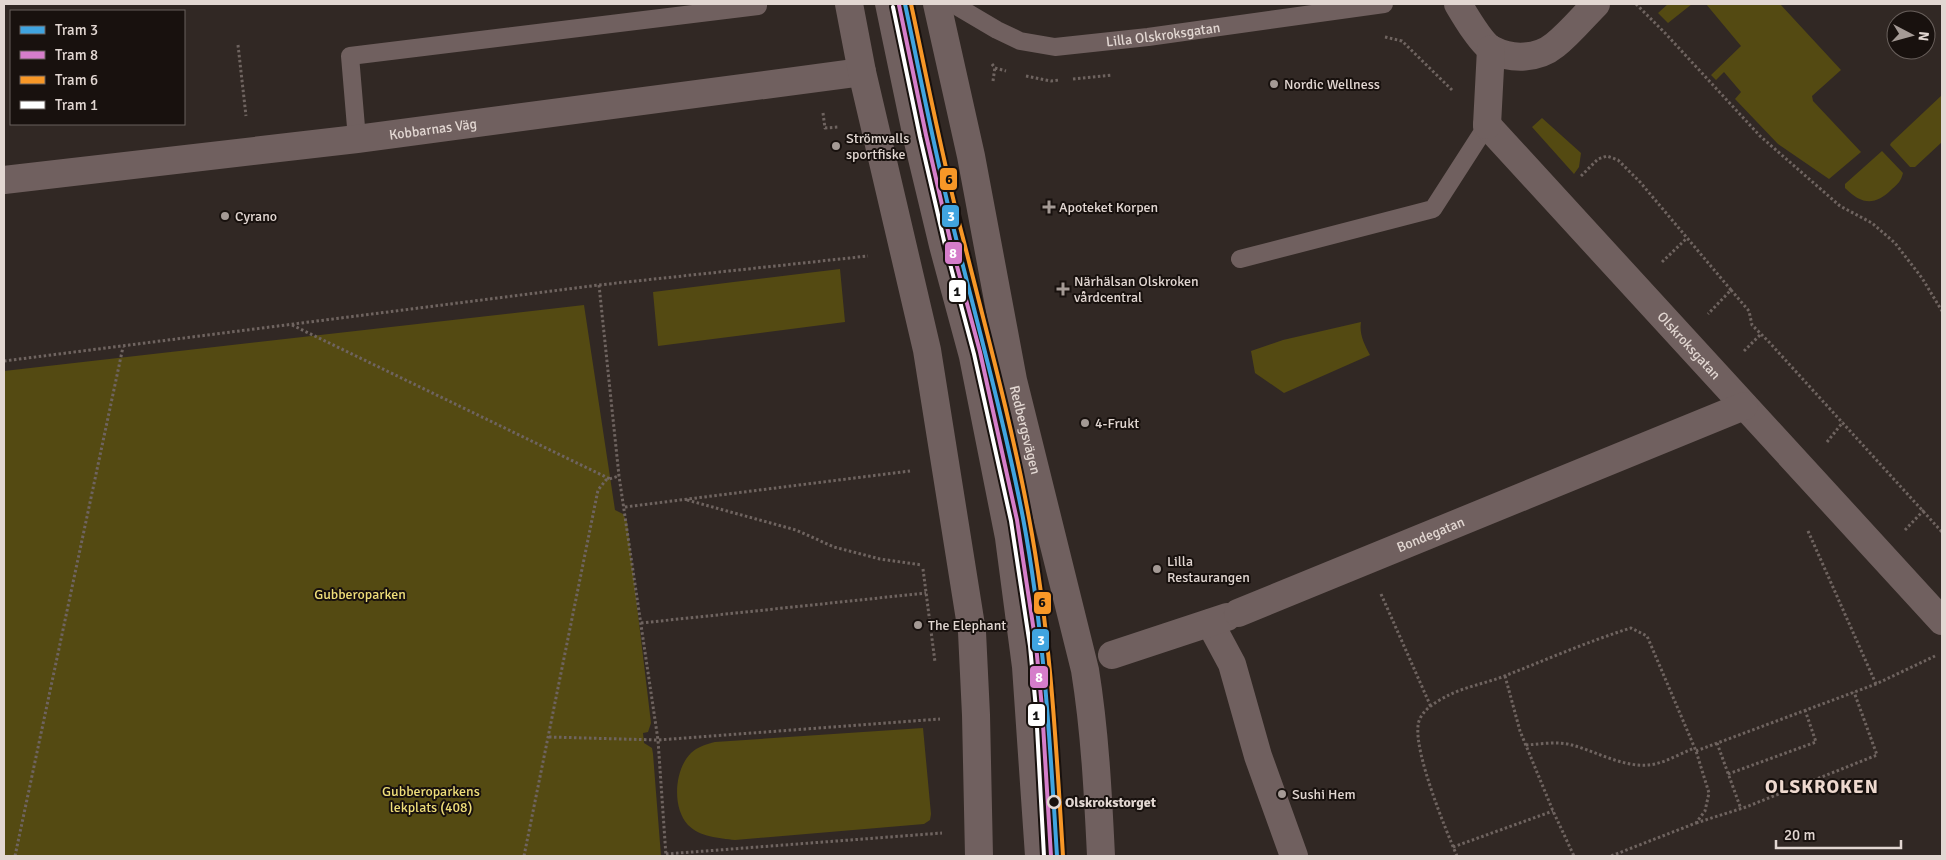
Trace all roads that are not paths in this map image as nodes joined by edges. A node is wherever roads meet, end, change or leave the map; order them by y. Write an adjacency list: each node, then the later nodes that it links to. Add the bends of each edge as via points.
1 (849, 4): 11 (street)
2 (884, 4): 21 (lane, via 912,138 968,358 996,491 1020,657)
3 (905, 4): 22 (lane, via 932,134 986,351 1023,519 1042,644)
4 (937, 4): 23 (street, Redbergsvägen, via 971,156 1013,380 1085,670 1091,704)
5 (952, 4): 6 (lane, Lilla Olskroksgatan, via 1020,42 1055,47)
6 (1384, 4)
7 (1458, 4): 10 (street)
8 (1596, 4): 10 (street, via 1554,46 1535,55 1520,57)
9 (758, 6): 13 (lane, via 350,56)
10 (1491, 50): 12 (street)
11 (862, 72): 13 (street, Kobbarnas Väg); 20 (street, via 926,350 972,632)
12 (1487, 125): 15 (lane, via 1433,209); 16 (street, Olskroksgatan)
13 (356, 139): 14 (street, Kobbarnas Väg)
14 (4, 180)
15 (1240, 259)
16 (1744, 406): 17 (street, Olskroksgatan); 18 (street, Bondegatan)
17 (1942, 621)
18 (1210, 623): 19 (street, Bondegatan); 24 (street, via 1232,664 1258,756)
19 (1112, 655)
20 (979, 856)
21 (1034, 856)
22 (1057, 856)
23 (1101, 856)
24 (1294, 856)

